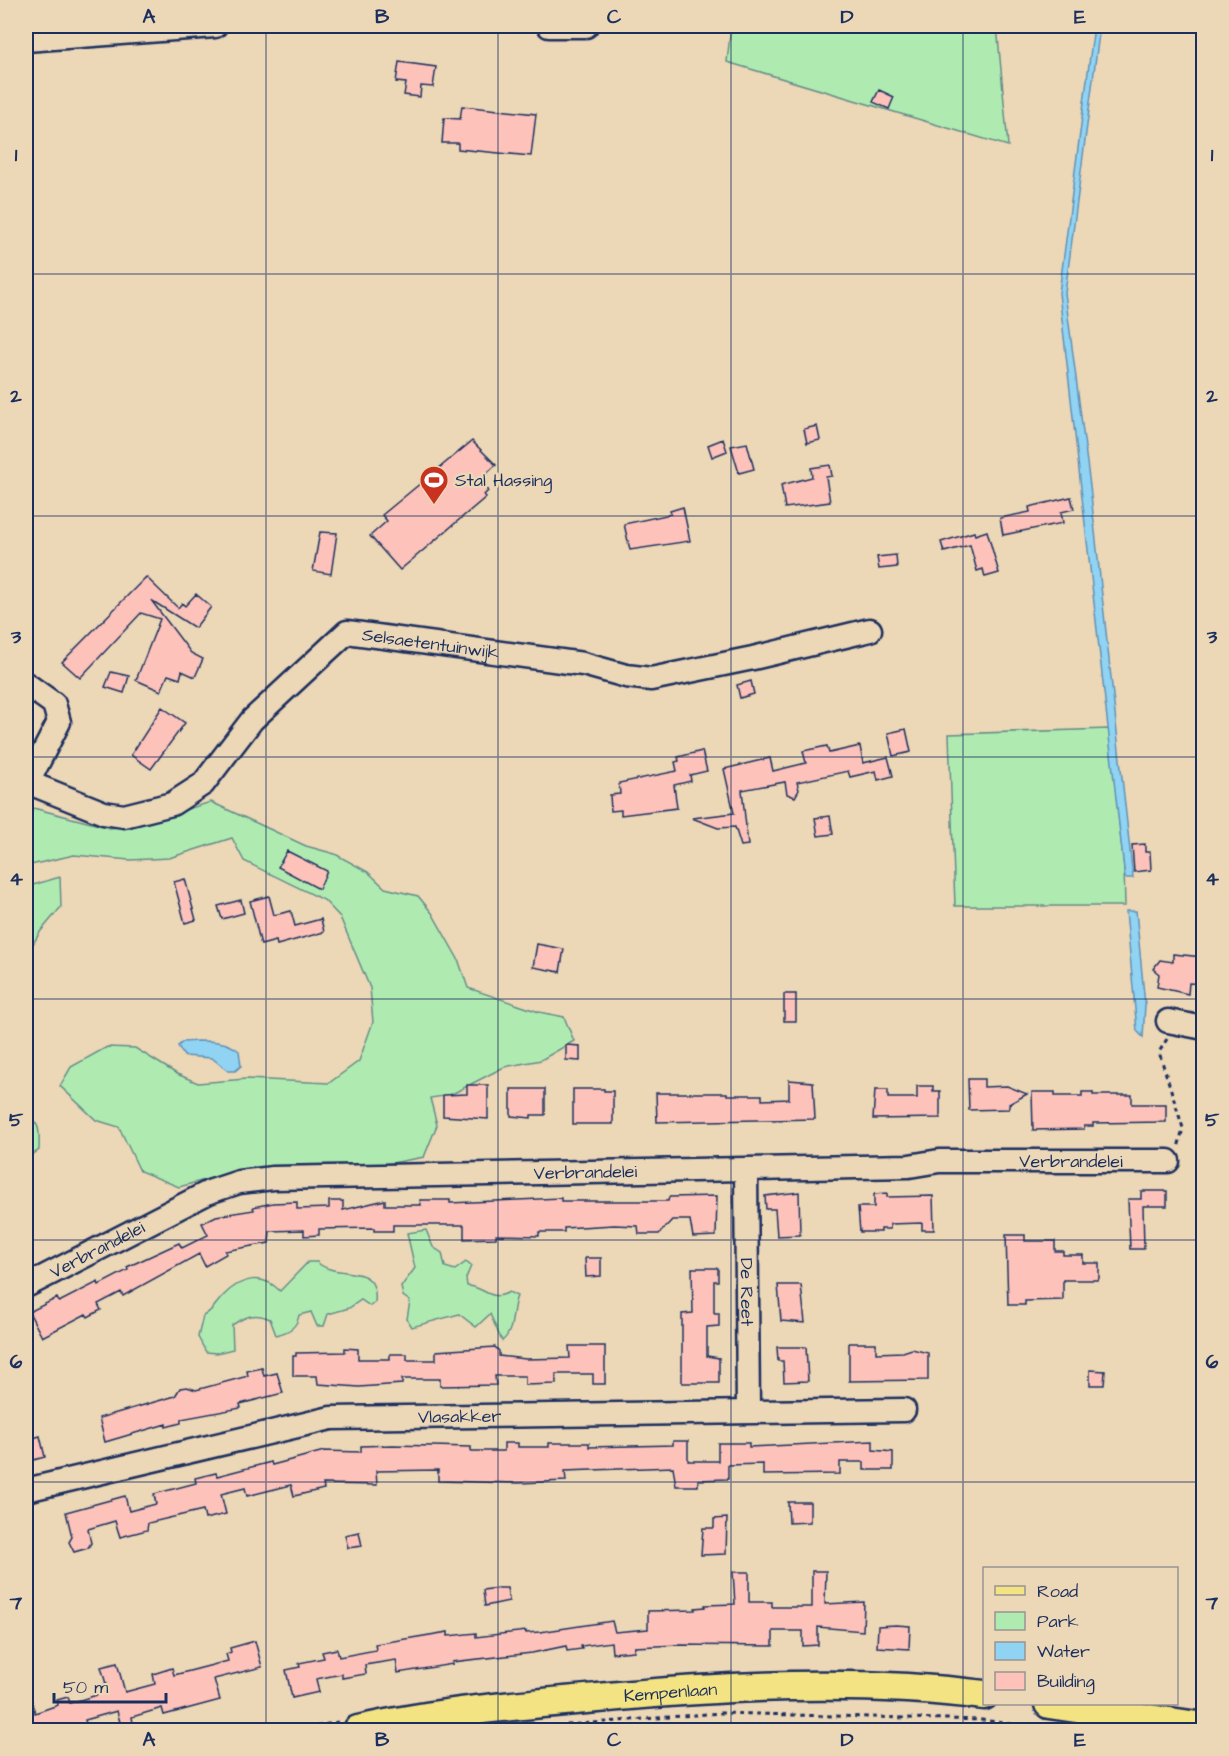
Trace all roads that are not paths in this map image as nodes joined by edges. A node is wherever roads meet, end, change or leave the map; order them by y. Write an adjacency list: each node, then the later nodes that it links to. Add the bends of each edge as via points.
1 (215, 26): 4 (street)
2 (549, 26): 3 (street)
3 (586, 26)
4 (26, 40)
5 (870, 630): 7 (street, Selsaetentuinwijk, via 651,679 583,664 347,632 252,720 203,784 172,804 124,816 104,813)
6 (26, 684): 7 (street, via 54,704 59,722)
7 (26, 784)
8 (1168, 1021): 9 (street)
9 (1203, 1028)
10 (1168, 1161): 11 (street, Verbrandelei, via 939,1161 909,1166)
11 (746, 1170): 12 (street, Verbrandelei, via 273,1178 239,1182 209,1192); 14 (street, De Reet)
12 (26, 1286)
13 (904, 1410): 14 (street, Vlasakker)
14 (748, 1412): 15 (street, Vlasakker, via 331,1418)
15 (26, 1490)
16 (983, 1695): 19 (main road, Kempenlaan, via 806,1686 663,1692 521,1705)
17 (1056, 1705): 18 (main road)
18 (1203, 1727)
19 (358, 1731)

